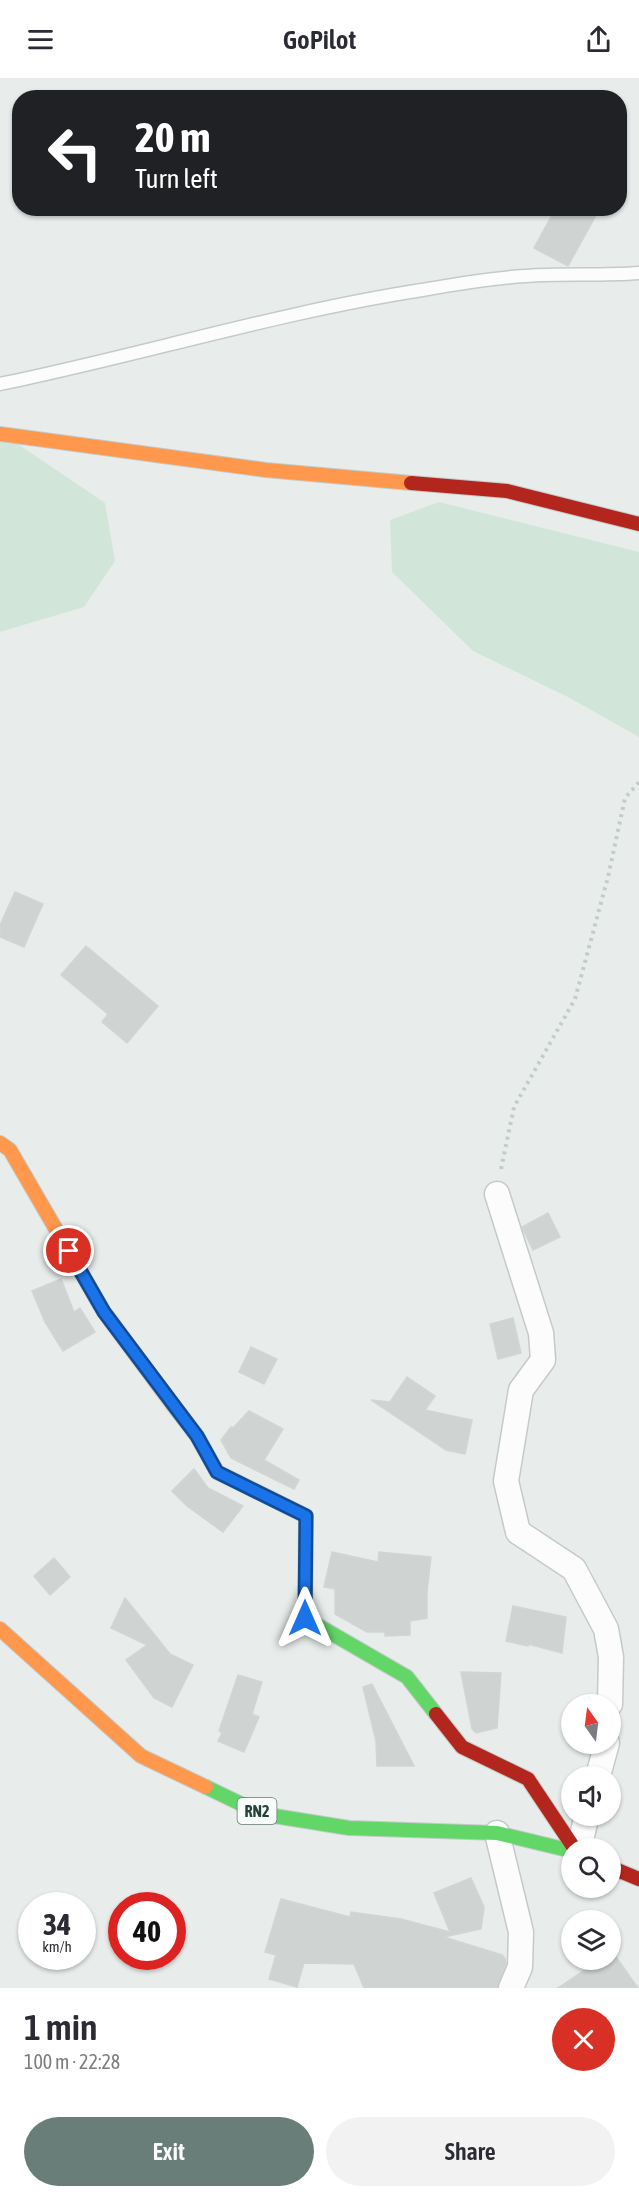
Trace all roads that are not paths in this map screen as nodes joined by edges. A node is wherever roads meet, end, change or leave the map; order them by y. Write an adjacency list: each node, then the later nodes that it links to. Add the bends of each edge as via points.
1 (639, 273): 2 (lane, via 526,275 421,290 335,306)
2 (0, 384)
3 (0, 434): 4 (main road, via 266,470 507,490)
4 (639, 524)
5 (0, 1143): 10 (main road, via 10,1150 104,1312 197,1436 217,1472 306,1516 305,1618 408,1677 462,1747 528,1779)
6 (497, 1194): 8 (street, via 541,1333 543,1360 521,1390 506,1481 518,1532 574,1569 606,1629 611,1657)
7 (0, 1629): 9 (main road, RN2, via 141,1756 262,1814 349,1828)
8 (610, 1694)
9 (497, 1833): 11 (main road, RN2); 14 (street, via 520,1932 520,1966)
10 (568, 1838)
11 (561, 1846)
12 (621, 1872): 13 (main road)
13 (639, 1879)
14 (511, 1988)

